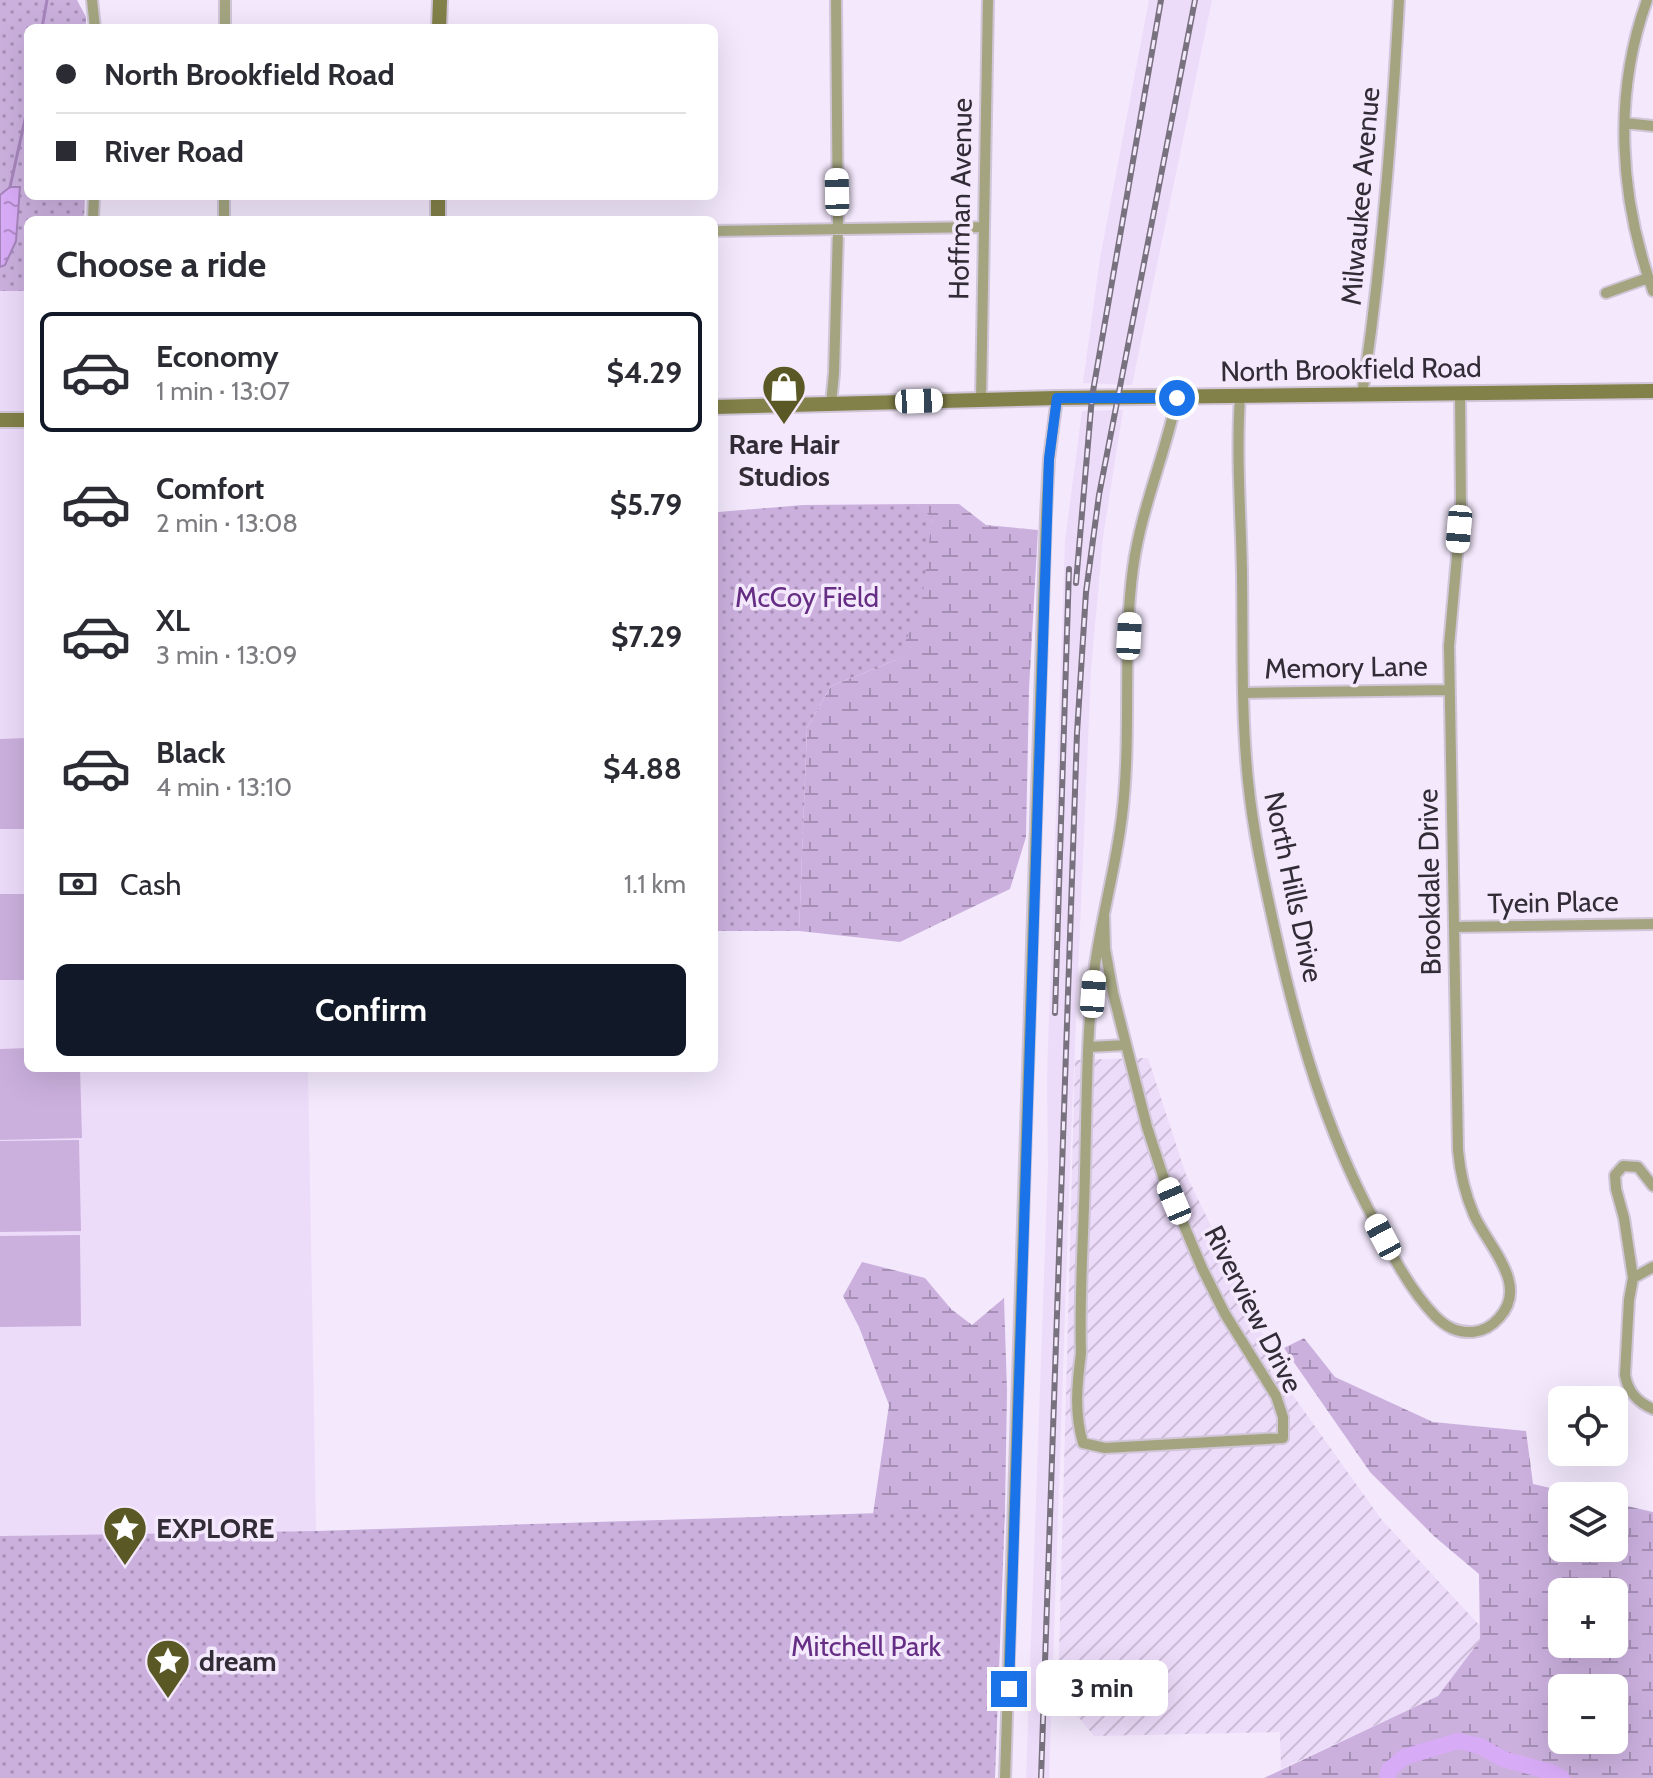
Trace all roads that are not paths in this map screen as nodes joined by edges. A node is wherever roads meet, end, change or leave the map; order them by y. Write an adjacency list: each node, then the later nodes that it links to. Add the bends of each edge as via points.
1 (92, 0): 8 (street)
2 (225, 0): 9 (street)
3 (440, 0): 10 (street)
4 (836, 0): 14 (street)
5 (988, 0): 13 (street, Hoffman Avenue)
6 (1399, 0): 21 (street, Milwaukee Avenue, via 1387,172)
7 (1647, 0): 11 (street, via 1627,74)
8 (95, 24)
9 (225, 24)
10 (439, 24)
11 (1625, 123): 12 (street); 16 (street, via 1628,191)
12 (1653, 126)
13 (984, 227): 14 (street); 25 (street, Hoffman Avenue)
14 (838, 230): 15 (street); 26 (street)
15 (718, 231)
16 (1648, 278): 17 (street); 18 (street)
17 (1653, 291)
18 (1606, 293)
19 (1653, 391): 20 (street, North Brookfield Road)
20 (1460, 394): 21 (street, North Brookfield Road); 30 (street, Brookdale Drive, via 1461,511)
21 (1362, 395): 22 (street, North Brookfield Road)
22 (1240, 397): 24 (street, North Brookfield Road); 31 (street, North Hills Drive)
23 (1057, 398): 24 (street, North Brookfield Road); 25 (street, North Brookfield Road); 42 (street, via 1046,530)
24 (1177, 398): 32 (street, Riverview Drive, via 1133,565 1126,773)
25 (981, 400): 26 (street, North Brookfield Road)
26 (831, 404): 27 (street, North Brookfield Road)
27 (718, 407)
28 (0, 420): 29 (street)
29 (24, 420)
30 (1449, 690): 31 (street, Memory Lane); 34 (street, Brookdale Drive)
31 (1243, 693): 40 (street, North Hills Drive, via 1258,852 1284,971 1323,1104 1354,1182 1406,1276 1440,1321)
32 (1104, 915): 35 (street, Riverview Drive, via 1107,963); 36 (street, Riverview Drive)
33 (1653, 924): 34 (street, Tyein Place)
34 (1454, 927): 40 (street, Brookdale Drive, via 1460,1170 1474,1215 1504,1266 1511,1289 1502,1316 1485,1329)
35 (1126, 1045): 36 (street); 36 (street, Riverview Drive, via 1163,1176 1225,1314 1276,1396 1283,1438 1105,1448 1083,1443 1077,1387)
36 (1089, 1047)
37 (1653, 1186): 39 (street, via 1638,1167 1623,1166 1615,1175)
38 (1653, 1267): 39 (street)
39 (1633, 1278): 41 (street, via 1625,1375 1636,1400)
40 (1468, 1332)
41 (1653, 1409)
42 (1005, 1778)

